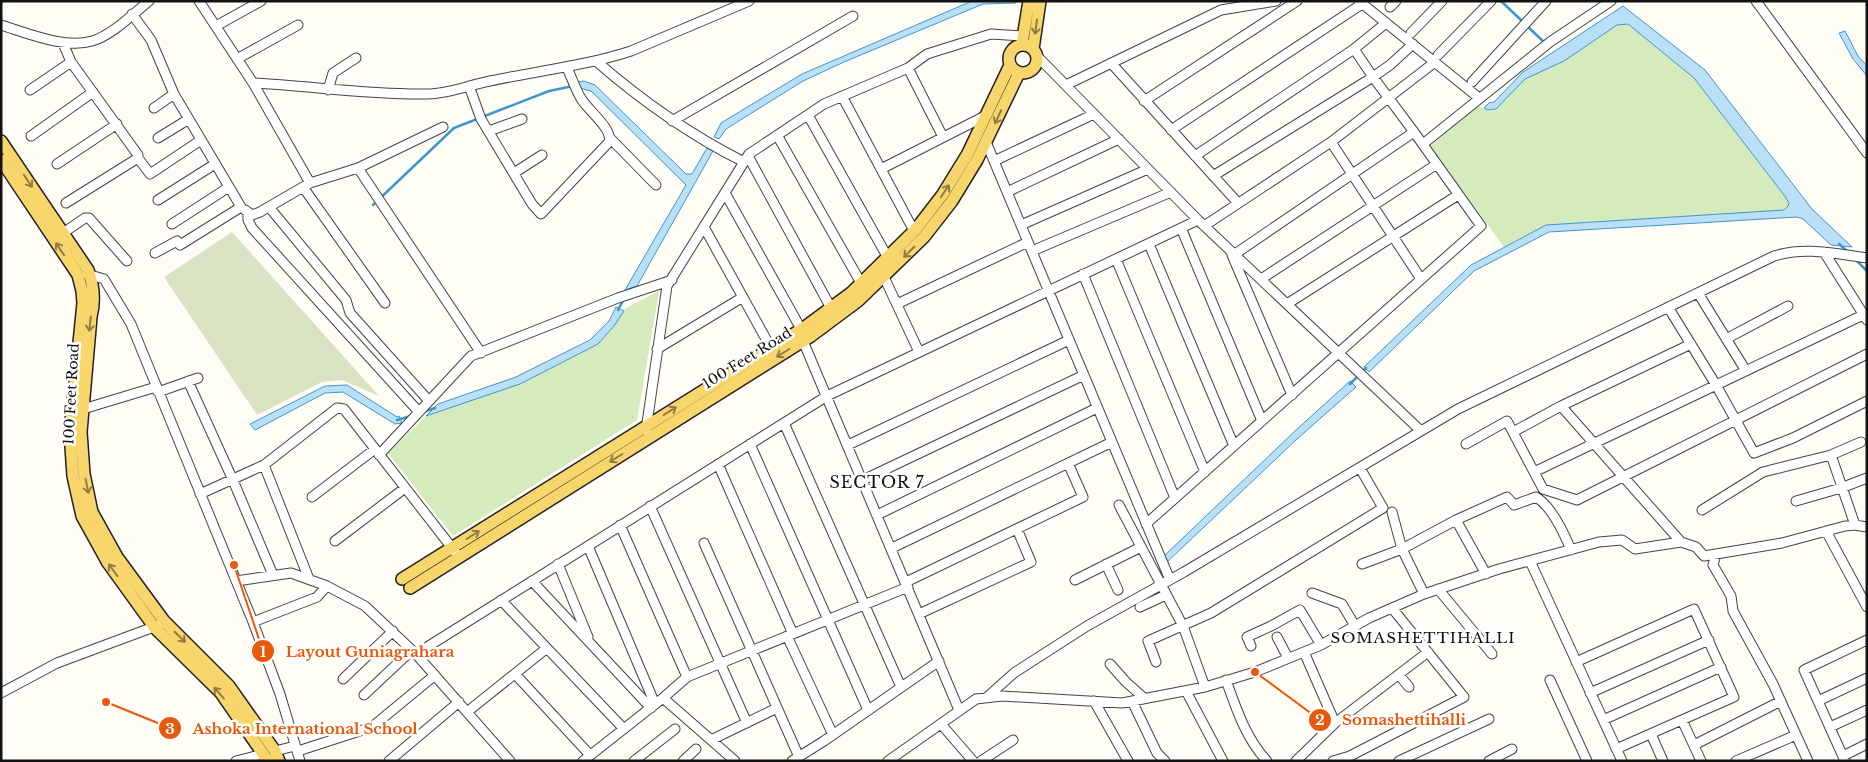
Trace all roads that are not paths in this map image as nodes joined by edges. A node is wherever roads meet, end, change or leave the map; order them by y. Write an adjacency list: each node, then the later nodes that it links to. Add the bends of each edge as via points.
1 (149, 1): 15 (street)
2 (200, 1): 20 (street)
3 (261, 1): 20 (street)
4 (749, 1): 14 (street)
5 (1276, 1): 31 (street, via 1220,10)
6 (1298, 1): 47 (street)
7 (1442, 1): 21 (street)
8 (1491, 1): 28 (street)
9 (1546, 1): 36 (street)
10 (1611, 1): 45 (street, via 1550,42)
11 (1756, 1): 71 (street)
12 (1360, 3): 17 (street); 57 (street)
13 (1034, 4): 24 (main road, 100 Feet Road, one-way to 24); 24 (main road, 100 Feet Road)
14 (727, 5): 29 (street, via 631,52)
15 (132, 14): 22 (street, via 93,41); 43 (street, via 151,40)
16 (853, 16): 54 (street)
17 (1386, 23): 23 (street); 25 (street)
18 (1, 25): 22 (street)
19 (298, 25): 27 (street)
20 (216, 26): 27 (street)
21 (1410, 33)
22 (63, 43): 30 (street)
23 (1413, 44): 28 (street); 35 (street)
24 (1029, 46): 33 (street, via 991,34 927,54); 34 (main road, 100 Feet Road, via 1011,50 1008,57); 34 (main road, 100 Feet Road, via 1037,64 1024,73); 38 (street)
25 (1354, 49): 35 (street); 73 (street)
26 (356, 58): 41 (street, via 333,73)
27 (237, 59): 37 (street)
28 (1437, 59): 45 (street); 46 (street)
29 (596, 61): 32 (street); 54 (street)
30 (71, 62): 40 (street); 42 (street)
31 (1111, 63): 38 (street); 47 (street)
32 (567, 68): 39 (street); 64 (street, via 582,100 608,130)
33 (908, 68): 44 (street); 62 (street)
34 (1014, 69): 51 (main road, 100 Feet Road); 68 (main road, 100 Feet Road, one-way to 68)
35 (1373, 77): 46 (street); 86 (street)
36 (1472, 82)
37 (253, 83): 41 (street); 88 (street)
38 (1066, 85): 49 (street)
39 (469, 86): 41 (street, via 428,94); 58 (street)
40 (30, 90)
41 (328, 90)
42 (93, 92): 55 (street); 61 (street)
43 (174, 94): 48 (street); 52 (street)
44 (842, 96): 50 (street); 82 (street)
45 (1479, 98): 70 (street)
46 (1389, 99): 59 (street); 69 (street)
47 (1144, 101): 57 (street)
48 (154, 108)
49 (1094, 114): 65 (street); 77 (street)
50 (808, 115): 60 (street); 114 (street)
51 (987, 115): 62 (street); 105 (main road, 100 Feet Road, one-way to 51, via 943,194)
52 (189, 119): 63 (street); 66 (street)
53 (522, 119): 58 (street)
54 (672, 120): 75 (street, via 712,145)
55 (117, 124): 74 (street, via 138,152); 78 (street)
56 (442, 128): 81 (street)
57 (1171, 130): 73 (street)
58 (489, 131): 84 (street)
59 (1414, 132): 70 (street); 85 (street)
60 (777, 135): 75 (street); 124 (street)
61 (31, 136)
62 (943, 136): 82 (street)
63 (158, 138)
64 (610, 138): 84 (street, via 544,213 532,204); 87 (street)
65 (1119, 139): 83 (street); 90 (street)
66 (201, 140): 74 (street, via 150,174); 79 (street)
67 (1, 141): 106 (main road, 100 Feet Road, one-way to 106)
68 (986, 142): 77 (street); 120 (main road, 100 Feet Road, one-way to 120, via 952,201 924,237)
69 (1332, 142): 85 (street); 96 (street)
70 (1423, 144): 80 (street)
71 (1867, 153)
72 (542, 156): 84 (street)
73 (1195, 156): 86 (street)
74 (138, 158): 95 (street)
75 (746, 159): 92 (street); 133 (street)
76 (1, 160): 118 (main road, 100 Feet Road, one-way to 76)
77 (994, 161): 90 (street)
78 (57, 164)
79 (215, 164): 89 (street); 94 (street)
80 (1437, 164): 93 (street); 97 (street)
81 (358, 168): 88 (street); 143 (street)
82 (881, 169): 105 (street)
83 (1148, 169): 91 (street); 102 (street)
84 (514, 173)
85 (1352, 174): 97 (street); 111 (street)
86 (1213, 176): 96 (street)
87 (656, 184)
88 (307, 185): 98 (street); 128 (street)
89 (229, 187): 99 (street); 101 (street)
90 (1007, 192): 102 (street)
91 (1171, 192): 100 (street); 110 (street)
92 (725, 193): 103 (street); 135 (street)
93 (1458, 194): 107 (street); 122 (street, via 1480,226)
94 (158, 200)
95 (66, 203)
96 (1238, 204): 100 (street)
97 (1373, 206): 107 (street); 121 (street)
98 (269, 207): 99 (street, via 252,214); 155 (street, via 346,300 350,313)
99 (244, 210): 113 (street, via 180,245 177,241); 159 (street, via 252,228)
100 (1201, 223): 104 (street); 111 (street)
101 (172, 224)
102 (1021, 225): 108 (street)
103 (704, 227): 123 (street); 127 (street)
104 (1181, 228): 109 (street); 160 (street)
105 (914, 230): 114 (main road, 100 Feet Road)
106 (63, 233): 117 (street, via 89,218); 118 (main road, 100 Feet Road)
107 (1393, 236): 122 (street); 130 (street)
108 (1028, 242): 110 (street); 129 (street)
109 (1149, 244): 116 (street); 173 (street)
110 (1032, 251): 125 (street)
111 (1232, 252): 121 (street); 152 (street)
112 (1824, 252): 115 (street); 126 (street, via 1798,251 1774,256); 134 (street)
113 (155, 253)
114 (888, 258): 124 (main road, 100 Feet Road)
115 (1867, 258)
116 (1116, 259): 119 (street); 180 (street)
117 (127, 261)
118 (84, 274): 151 (street, via 104,279 126,317); 158 (main road, 100 Feet Road, one-way to 158, via 94,296); 241 (main road, 100 Feet Road, one-way to 118, via 108,563 82,516 73,476 70,432)
119 (1084, 274): 125 (street); 190 (street)
120 (884, 277): 129 (street); 138 (main road, 100 Feet Road, via 858,301)
121 (1261, 279): 130 (street)
122 (1421, 279): 144 (street)
123 (672, 280): 141 (street, via 667,286); 143 (street)
124 (861, 283): 133 (main road, 100 Feet Road)
125 (1048, 291): 137 (street); 142 (street)
126 (1698, 293): 132 (street); 136 (street)
127 (743, 297): 140 (street); 141 (street)
128 (385, 303)
129 (897, 304): 142 (street)
130 (1287, 304): 144 (street)
131 (1788, 306): 136 (street)
132 (1668, 307): 139 (street); 164 (street, via 1458,409)
133 (831, 308): 135 (main road, 100 Feet Road)
134 (1865, 317): 146 (street)
135 (801, 329): 140 (main road, 100 Feet Road)
136 (1726, 339): 146 (street)
137 (1069, 340): 147 (street); 172 (street)
138 (803, 341): 153 (street); 166 (main road, 100 Feet Road, one-way to 166)
139 (1691, 344): 150 (street); 156 (street)
140 (771, 348): 163 (main road, 100 Feet Road, one-way to 140)
141 (658, 349): 163 (street)
142 (919, 352): 153 (street)
143 (481, 353): 155 (street, via 471,356)
144 (1339, 353): 152 (street); 164 (street)
145 (1867, 354): 161 (street)
146 (1746, 371): 150 (street)
147 (1084, 375): 157 (street); 185 (street)
148 (198, 378): 149 (street)
149 (188, 381): 151 (street); 183 (street)
150 (1716, 385): 161 (street); 169 (street)
151 (157, 389): 158 (street); 188 (street)
152 (1292, 395): 160 (street)
153 (827, 396): 162 (street); 172 (street)
154 (1867, 401): 161 (street, via 1793,438 1754,453)
155 (428, 403): 159 (street)
156 (1561, 406): 165 (street); 169 (street)
157 (1097, 408): 167 (street); 196 (street)
158 (83, 409): 241 (main road, 100 Feet Road, one-way to 241, via 84,474 92,512 117,558)
159 (416, 416): 174 (street)
160 (1262, 421): 173 (street)
161 (1736, 421): 182 (street)
162 (784, 423): 170 (street); 234 (street)
163 (646, 426): 166 (street); 212 (main road, 100 Feet Road, one-way to 163)
164 (1421, 431): 179 (street)
165 (1513, 432): 171 (street, via 1507,422); 181 (street)
166 (644, 440): 212 (main road, 100 Feet Road, one-way to 212)
167 (1112, 442): 176 (street); 198 (street)
168 (1861, 442): 175 (street)
169 (1594, 443): 181 (street); 182 (street)
170 (750, 444): 177 (street); 239 (street)
171 (1466, 444)
172 (848, 445): 185 (street)
173 (1234, 446): 180 (street)
174 (377, 452): 178 (street, via 344,409 337,408); 186 (street); 189 (street)
175 (1831, 455): 187 (street); 194 (street, via 1763,472)
176 (1068, 463): 202 (street, via 1083,497); 209 (street)
177 (718, 464): 193 (street); 245 (street)
178 (264, 466): 183 (street); 220 (street)
179 (1360, 468): 224 (street); 242 (street, via 1383,508 1211,613)
180 (1205, 472): 190 (street)
181 (1534, 472): 182 (street, via 1543,489 1577,500)
182 (1624, 477): 205 (street)
183 (232, 478): 188 (street); 219 (street)
184 (1867, 478): 187 (street)
185 (863, 480): 196 (street)
186 (405, 488): 204 (street); 212 (street)
187 (1841, 488): 191 (street); 200 (street)
188 (200, 494): 221 (street)
189 (312, 497)
190 (1175, 498): 198 (street)
191 (1796, 501)
192 (1120, 505): 208 (street)
193 (650, 506): 199 (street); 262 (street)
194 (1702, 510)
195 (1392, 512): 210 (street)
196 (877, 515): 209 (street)
197 (1456, 520): 210 (street); 211 (street, via 1507,498 1514,505 1536,497 1543,501); 218 (street)
198 (1146, 524): 224 (street)
199 (620, 525): 207 (street); 268 (street)
200 (1854, 525): 201 (street); 203 (street)
201 (1867, 527)
202 (1016, 528): 226 (street); 238 (street, via 1032,562)
203 (1826, 531): 213 (street, via 1782,543); 236 (street)
204 (335, 541)
205 (1681, 542): 211 (street, via 1635,549 1622,540); 213 (street, via 1696,547 1704,556)
206 (704, 543): 253 (street)
207 (588, 546): 215 (street); 288 (street)
208 (1141, 546): 216 (street); 224 (street)
209 (892, 548): 226 (street)
210 (1402, 549): 217 (street); 231 (street)
211 (1571, 550): 214 (street)
212 (456, 552): 225 (main road, 100 Feet Road)
213 (1716, 554): 285 (street, via 1713,565 1731,596 1733,611)
214 (1530, 561): 218 (street); 261 (street)
215 (558, 564): 223 (street); 249 (street)
216 (1106, 564): 222 (street); 229 (street)
217 (1362, 564)
218 (1486, 574): 228 (street)
219 (273, 575): 220 (street); 221 (street)
220 (309, 578): 227 (street)
221 (236, 580): 240 (street)
222 (1075, 580)
223 (532, 581): 233 (street); 249 (street)
224 (1166, 582): 232 (street); 281 (street, via 1087,626 1014,673)
225 (406, 583)
226 (907, 584): 234 (street); 238 (street)
227 (327, 586): 240 (street, via 317,597); 244 (street, via 365,606)
228 (1438, 589): 231 (street); 257 (street)
229 (1118, 590)
230 (1312, 593): 243 (street, via 1342,604)
231 (1424, 594): 237 (street)
232 (1166, 595): 235 (street); 242 (street)
233 (501, 600): 252 (street); 254 (street)
234 (865, 605): 239 (street); 273 (street)
235 (1140, 607)
236 (1867, 607)
237 (1392, 608): 243 (street); 256 (street)
238 (920, 614): 259 (street)
239 (828, 620): 245 (street); 290 (street)
240 (253, 622): 310 (street)
241 (160, 624): 277 (street, via 64,660); 314 (main road, 100 Feet Road, via 221,693)
242 (1183, 626): 260 (street, via 1148,641); 274 (street)
243 (1355, 626): 250 (street)
244 (393, 631): 254 (street); 270 (street)
245 (790, 635): 253 (street); 304 (street)
246 (1276, 637): 258 (street)
247 (1708, 640): 261 (street, via 1694,609); 264 (street); 278 (street)
248 (1867, 640): 286 (street, via 1804,670)
249 (591, 644): 288 (street)
250 (1321, 645): 251 (street, via 1300,610 1247,637); 255 (street)
251 (1252, 646)
252 (547, 648): 265 (street); 301 (street)
253 (752, 650): 262 (street); 289 (street)
254 (414, 652): 266 (street); 279 (street)
255 (1304, 652): 258 (street); 298 (street)
256 (1428, 652): 267 (street); 333 (street, via 1464,697 1350,756)
257 (1492, 654)
258 (1288, 658): 271 (street)
259 (939, 661): 273 (street); 291 (street)
260 (1156, 662)
261 (1576, 662): 278 (street)
262 (720, 663): 268 (street); 297 (street)
263 (1110, 664): 282 (street)
264 (1721, 667): 295 (street); 296 (street, via 1734,697)
265 (514, 674): 293 (street); 315 (street)
266 (435, 675): 287 (street); 310 (street, via 372,727)
267 (1399, 675): 275 (street); 298 (street)
268 (687, 677): 280 (street)
269 (1867, 678): 286 (street)
270 (343, 679)
271 (1226, 680): 274 (street); 331 (street, via 1238,713 1258,752)
272 (1550, 680): 336 (street)
273 (901, 687): 290 (street)
274 (1205, 687): 276 (street)
275 (1409, 687)
276 (1186, 691): 282 (street); 330 (street)
277 (1, 693)
278 (1590, 693): 295 (street)
279 (364, 695)
280 (663, 698): 288 (street); 306 (street)
281 (986, 698): 283 (street); 291 (street, via 976,699)
282 (1144, 698): 284 (street)
283 (1094, 701): 284 (street, via 1122,704); 328 (street)
284 (1132, 701): 329 (street, via 1157,753)
285 (1781, 701): 305 (street); 308 (street)
286 (1818, 701): 300 (street)
287 (459, 702): 293 (street); 320 (street)
288 (653, 706): 301 (street)
289 (777, 708): 297 (street); 317 (street)
290 (868, 710): 304 (street)
291 (959, 710): 299 (street)
292 (1867, 710): 300 (street)
293 (467, 712): 321 (street)
294 (1489, 719): 334 (street)
295 (1603, 720): 313 (street)
296 (1682, 720): 303 (street); 308 (street)
297 (747, 723): 306 (street)
298 (1335, 723): 332 (street)
299 (941, 724): 325 (street); 326 (street)
300 (1830, 727): 316 (street)
301 (624, 729): 315 (street)
302 (676, 729): 322 (street)
303 (1651, 734): 313 (street); 338 (street)
304 (832, 735): 317 (street)
305 (1796, 735): 340 (street); 341 (street)
306 (712, 740): 324 (street)
307 (1013, 740): 327 (street)
308 (1694, 744): 339 (street)
309 (1867, 744): 316 (street)
310 (297, 748): 314 (street); 319 (street)
311 (696, 749): 323 (street)
312 (1512, 749): 335 (street)
313 (1616, 749): 337 (street)
314 (271, 757): 318 (street)
315 (587, 758)
316 (1844, 758)
317 (795, 759)
318 (236, 761)
319 (300, 761)
320 (389, 761)
321 (510, 761)
322 (634, 761)
323 (683, 761)
324 (735, 761)
325 (888, 761)
326 (973, 761)
327 (980, 761)
328 (1128, 761)
329 (1165, 761)
330 (1223, 761)
331 (1267, 761)
332 (1296, 761)
333 (1333, 761)
334 (1399, 761)
335 (1489, 761)
336 (1587, 761)
337 (1622, 761)
338 (1663, 761)
339 (1701, 761)
340 (1736, 761)
341 (1808, 761)

